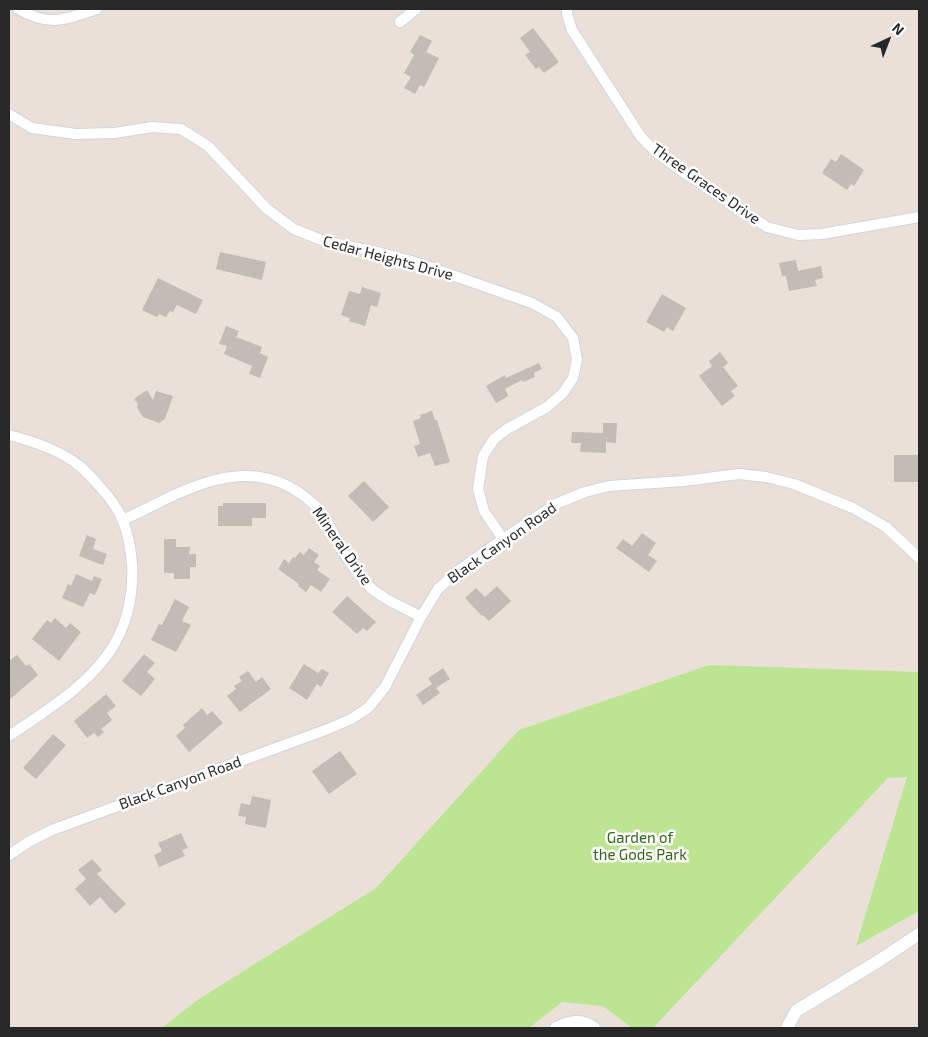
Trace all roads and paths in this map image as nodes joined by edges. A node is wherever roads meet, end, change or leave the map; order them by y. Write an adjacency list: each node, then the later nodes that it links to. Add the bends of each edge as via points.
1 (18, 9): 2 (street, via 40,20 62,20)
2 (97, 9)
3 (416, 9): 5 (street)
4 (567, 9): 7 (street, Three Graces Drive, via 572,30 641,137 683,172 767,227 798,235 822,234)
5 (400, 22)
6 (9, 114): 10 (street, Cedar Heights Drive, via 32,128 76,134 115,133 152,127 181,129 208,146 267,209 294,229 324,241 415,262 532,303 557,317 572,338 577,360 573,378 563,393 547,407 494,439 483,456 478,489 484,511)
7 (919, 217)
8 (9, 435): 9 (street, via 54,449 81,467)
9 (123, 520): 12 (street, Mineral Drive, via 206,482 252,475 274,479 311,501 356,571 372,589); 13 (street, via 132,577 130,605 122,631 88,679)
10 (503, 538): 11 (street, Black Canyon Road, via 558,503 585,492 609,486 740,474 794,484 853,508 886,527); 12 (street, Black Canyon Road, via 438,589)
11 (919, 558)
12 (421, 617): 14 (street, Black Canyon Road, via 385,688 368,708 351,719 52,830)
13 (9, 736)
14 (9, 855)
15 (919, 934): 18 (street, via 796,1011)
16 (556, 1028): 17 (street, via 571,1021)
17 (594, 1028)
18 (787, 1028)

